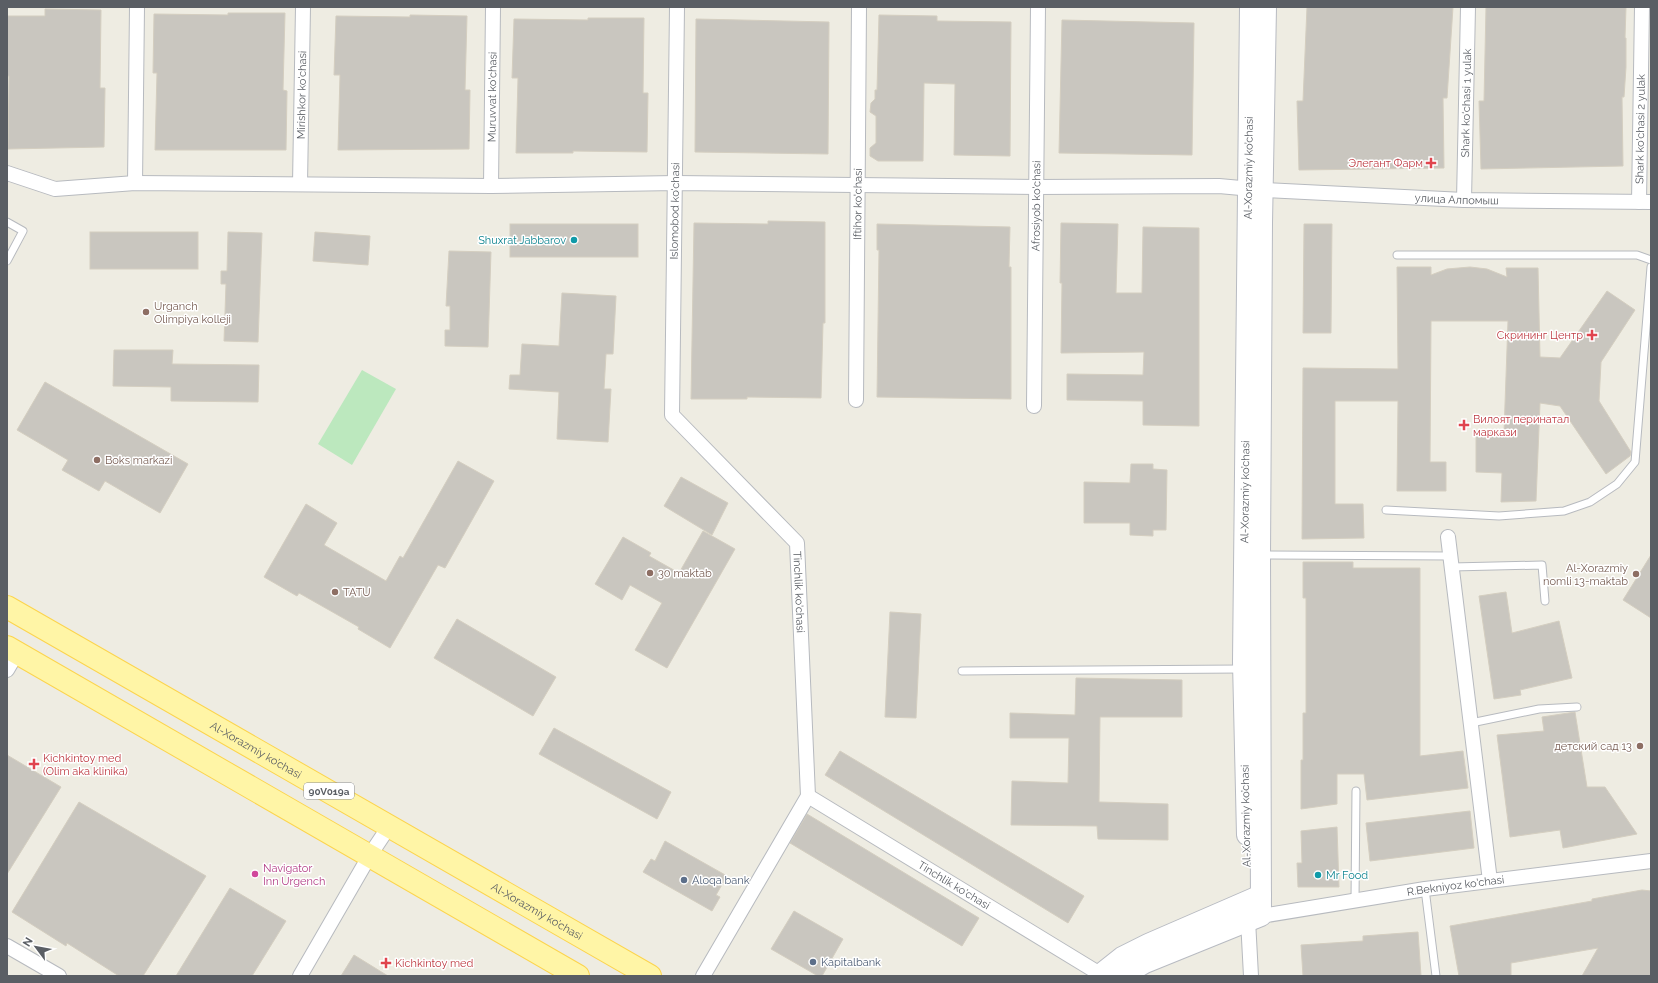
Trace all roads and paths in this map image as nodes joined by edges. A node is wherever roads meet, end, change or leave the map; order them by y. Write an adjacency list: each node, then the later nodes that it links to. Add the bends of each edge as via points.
1 (137, 7): 12 (street)
2 (303, 7): 14 (street, Mirishkor ko'chasi)
3 (493, 7): 16 (street, Muruvvat ko'chasi)
4 (677, 7): 13 (street, Islomobod ko'chasi)
5 (860, 7): 15 (street, Iftihor ko'chasi)
6 (1038, 7): 17 (street, Afrosiyob ko'chasi)
7 (1250, 7): 18 (main road, Al-Xorazmiy ko’chasi)
8 (1266, 7): 18 (main road, Al-Xorazmiy ko’chasi)
9 (1468, 7): 19 (street, Shark ko'chasi 1 yulak)
10 (1642, 7): 20 (street, Shark ko'chasi 2 yulak)
11 (7, 173): 12 (street, улица Алпомыш, via 55,189)
12 (135, 183): 14 (street, улица Алпомыш)
13 (676, 183): 15 (street, улица Алпомыш); 16 (street, улица Алпомыш); 28 (street, Islomobod ko'chasi)
14 (300, 184): 16 (street, улица Алпомыш)
15 (859, 185): 17 (street, улица Алпомыш); 26 (street, Iftihor ko'chasi)
16 (491, 186)
17 (1038, 187): 18 (street, улица Алпомыш, via 1219,186); 27 (street, Afrosiyob ko'chasi)
18 (1255, 189): 19 (street, улица Алпомыш); 31 (main road, Al-Xorazmiy ko’chasi); 36 (main road, Al-Xorazmiy ko’chasi)
19 (1464, 200): 20 (street, улица Алпомыш)
20 (1645, 202)
21 (7, 222): 24 (lane, via 24,231)
22 (1397, 255): 23 (lane, via 1637,255)
23 (1651, 260)
24 (7, 261)
25 (1651, 267): 29 (lane, via 1635,462 1617,484 1590,502 1564,511 1499,516)
26 (856, 400)
27 (1034, 406)
28 (672, 415): 41 (street, Tinchlik ko'chasi, via 797,543)
29 (1386, 510)
30 (1448, 537): 32 (street)
31 (1260, 555): 32 (lane); 47 (main road, Al-Xorazmiy ko’chasi)
32 (1451, 561): 33 (lane, via 1542,565); 39 (street)
33 (1544, 601)
34 (7, 607): 42 (main road, Al-Xorazmiy ko’chasi / 90V019a)
35 (10, 657): 43 (main road, 90V019a)
36 (1243, 669): 37 (lane); 47 (main road, Al-Xorazmiy ko’chasi)
37 (962, 671)
38 (1577, 707): 39 (lane, via 1539,709)
39 (1471, 723): 45 (street)
40 (1356, 791): 48 (lane)
41 (808, 796): 51 (street, Tinchlik ko'chasi); 56 (street)
42 (390, 826): 43 (street); 55 (main road, Al-Xorazmiy ko’chasi / 90V019a)
43 (370, 855): 53 (street); 54 (main road, 90V019a)
44 (1651, 861): 45 (street, R.Bekniyoz ko'chasi)
45 (1490, 880): 46 (street, R.Bekniyoz ko'chasi)
46 (1425, 889): 48 (street, R.Bekniyoz ko'chasi); 59 (lane)
47 (1254, 898): 49 (main road, Al-Xorazmiy ko’chasi); 51 (main road, Tinchlik ko'chasi, via 1148,944 1122,957)
48 (1356, 900): 49 (street, R.Bekniyoz ko'chasi)
49 (1254, 918): 57 (main road, via 1145,963); 58 (street, Al-Xorazmiy ko’chasi)
50 (7, 946): 52 (street)
51 (1099, 975)
52 (59, 976)
53 (300, 976)
54 (578, 976)
55 (650, 976)
56 (703, 976)
57 (1123, 976)
58 (1251, 976)
59 (1436, 976)

